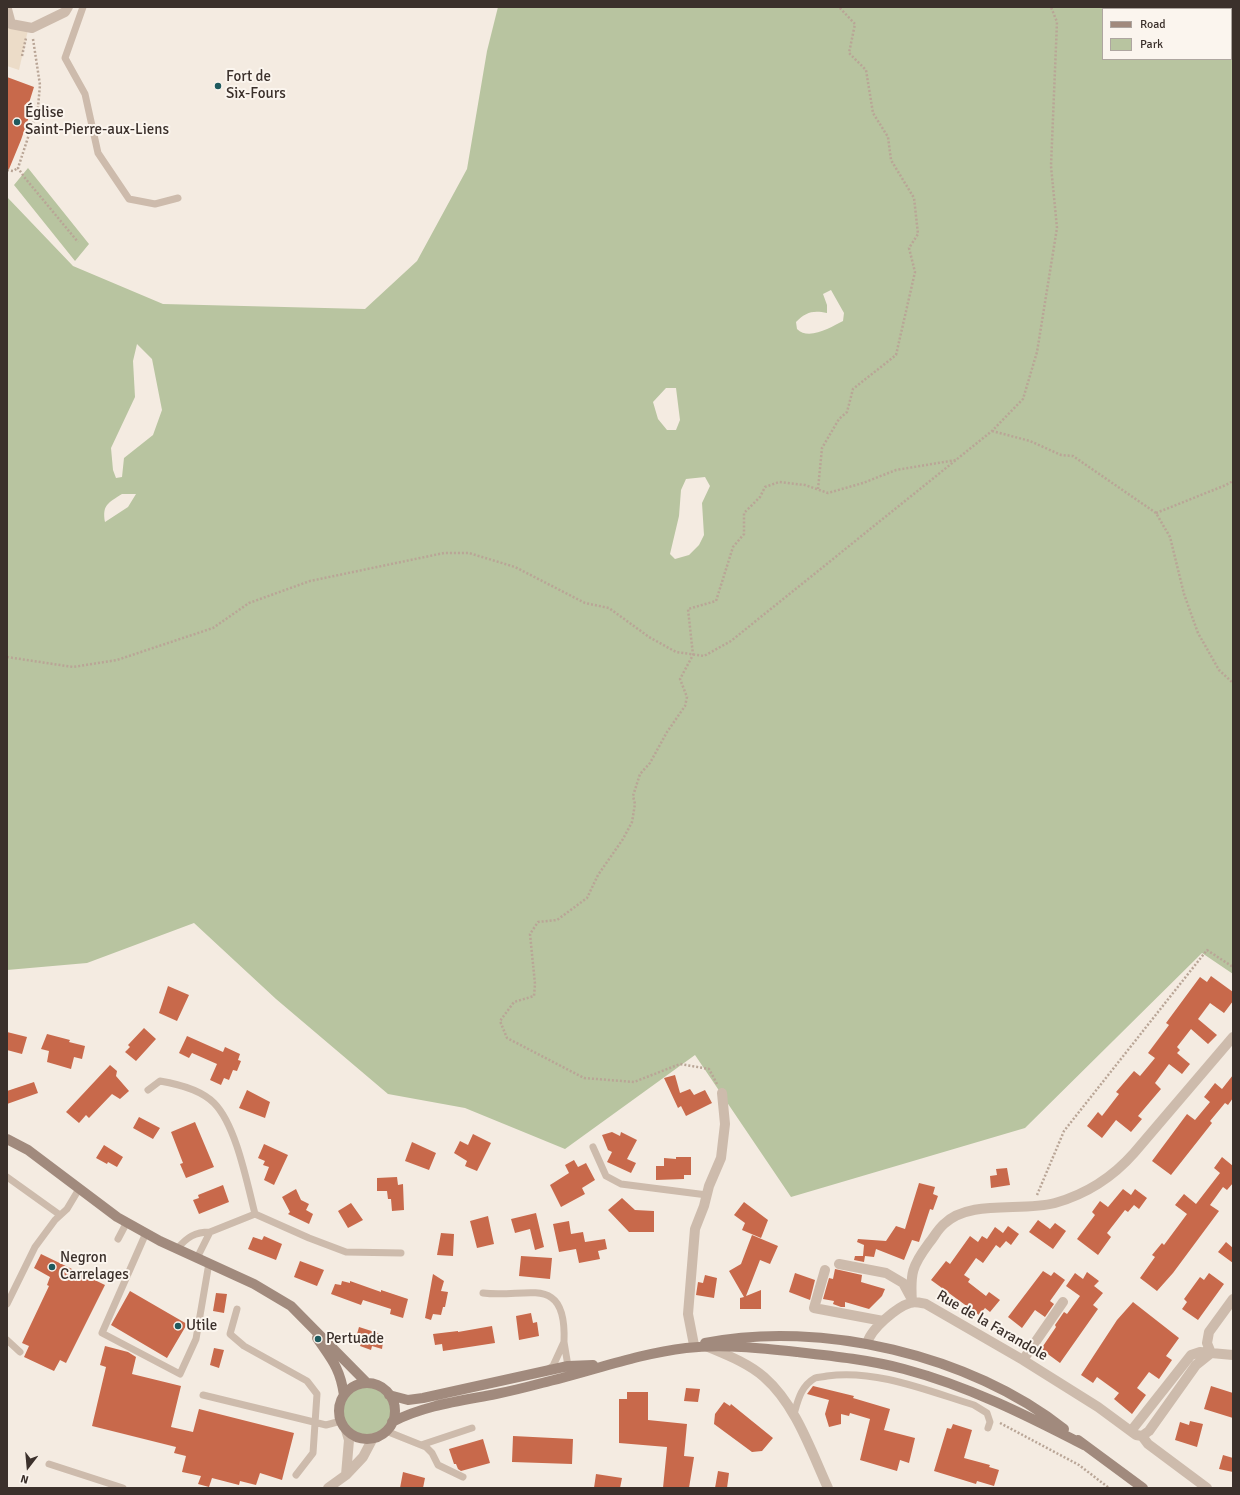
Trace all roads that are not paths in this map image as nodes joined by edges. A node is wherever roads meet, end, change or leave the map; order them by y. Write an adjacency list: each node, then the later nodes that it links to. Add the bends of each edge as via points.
1 (68, 7): 3 (street, via 65,12 30,28 11,24)
2 (83, 7): 4 (lane, via 65,58 85,94 98,152 129,199 155,204)
3 (7, 9)
4 (178, 198)
5 (1233, 1037): 27 (street, Rue de la Farandole, via 1134,1153 1102,1183 1080,1195 1055,1203 979,1208 960,1213 944,1224 915,1263 911,1279)
6 (148, 1090): 13 (lane, via 160,1081 172,1083 193,1090 214,1102 236,1146)
7 (722, 1093): 12 (street, via 725,1124 721,1158)
8 (7, 1139): 11 (main road, via 28,1150)
9 (593, 1146): 12 (lane, via 606,1176 621,1184)
10 (7, 1177): 14 (lane)
11 (79, 1189): 14 (lane, via 67,1209); 15 (main road)
12 (707, 1195): 36 (street, via 695,1229 688,1314)
13 (255, 1214): 16 (lane); 20 (lane, via 346,1252)
14 (60, 1215): 29 (lane, via 35,1247)
15 (127, 1222): 17 (main road); 18 (lane)
16 (210, 1232): 19 (lane, via 200,1232 186,1238); 21 (lane)
17 (146, 1233): 19 (main road); 22 (lane, via 102,1333 180,1374 196,1339)
18 (118, 1239)
19 (177, 1248): 21 (main road)
20 (400, 1253)
21 (197, 1258): 22 (main road)
22 (209, 1263): 31 (main road, via 274,1295)
23 (839, 1264): 27 (street, via 886,1273 903,1283)
24 (825, 1270): 32 (street, via 814,1308)
25 (483, 1293): 34 (lane, via 500,1295 540,1292 554,1300 562,1312)
26 (1233, 1299): 39 (street, via 1209,1332 1207,1343)
27 (912, 1302): 32 (street, via 901,1306); 41 (street, Rue de la Farandole, via 940,1310)
28 (1063, 1302): 41 (street)
29 (7, 1304)
30 (237, 1310): 51 (lane, via 230,1334 244,1346 307,1381 317,1394)
31 (304, 1318): 46 (main road); 48 (main road, via 337,1366)
32 (883, 1321): 35 (street, via 868,1339)
33 (7, 1340): 38 (lane)
34 (564, 1342): 43 (lane); 44 (lane, via 553,1366)
35 (868, 1344): 36 (main road, via 832,1338 761,1335 731,1338); 61 (main road, via 978,1378 1031,1405)
36 (690, 1347): 37 (main road); 42 (main road)
37 (708, 1347): 50 (street, via 735,1358 764,1377 778,1391); 61 (main road, via 776,1349 866,1361 904,1369 991,1399)
38 (20, 1352)
39 (1211, 1353): 40 (street); 57 (street, via 1200,1352 1185,1360); 58 (street, via 1196,1366 1149,1431)
40 (1233, 1355)
41 (1023, 1360): 57 (street, Rue de la Farandole)
42 (605, 1365): 43 (main road); 45 (main road)
43 (568, 1366): 44 (main road); 45 (lane)
44 (547, 1370): 49 (main road, via 423,1398 408,1400)
45 (556, 1380): 52 (main road, via 443,1403 410,1413)
46 (367, 1383): 48 (main road, via 354,1386); 49 (main road, via 380,1386)
47 (204, 1395): 51 (lane)
48 (344, 1395): 53 (main road, via 339,1408)
49 (389, 1395): 52 (main road, via 394,1408)
50 (794, 1414): 55 (lane, via 804,1387 816,1378 842,1374 875,1378 974,1405 987,1413); 68 (street)
51 (315, 1422): 53 (lane); 63 (lane, via 313,1454)
52 (392, 1422): 56 (main road)
53 (343, 1425): 59 (main road, via 358,1437); 64 (street, via 349,1440)
54 (472, 1428): 60 (lane)
55 (988, 1428)
56 (386, 1431): 59 (main road); 60 (lane)
57 (1131, 1431): 58 (street, Rue de la Farandole)
58 (1142, 1436): 70 (street, Rue de la Farandole, via 1148,1444)
59 (373, 1438): 64 (street, via 363,1457)
60 (421, 1445): 65 (lane, via 432,1453 438,1465)
61 (1084, 1445): 69 (main road)
62 (48, 1464): 66 (lane)
63 (296, 1475)
64 (346, 1475): 67 (street)
65 (463, 1477)
66 (123, 1488)
67 (328, 1488)
68 (828, 1488)
69 (1143, 1488)
70 (1207, 1488)

